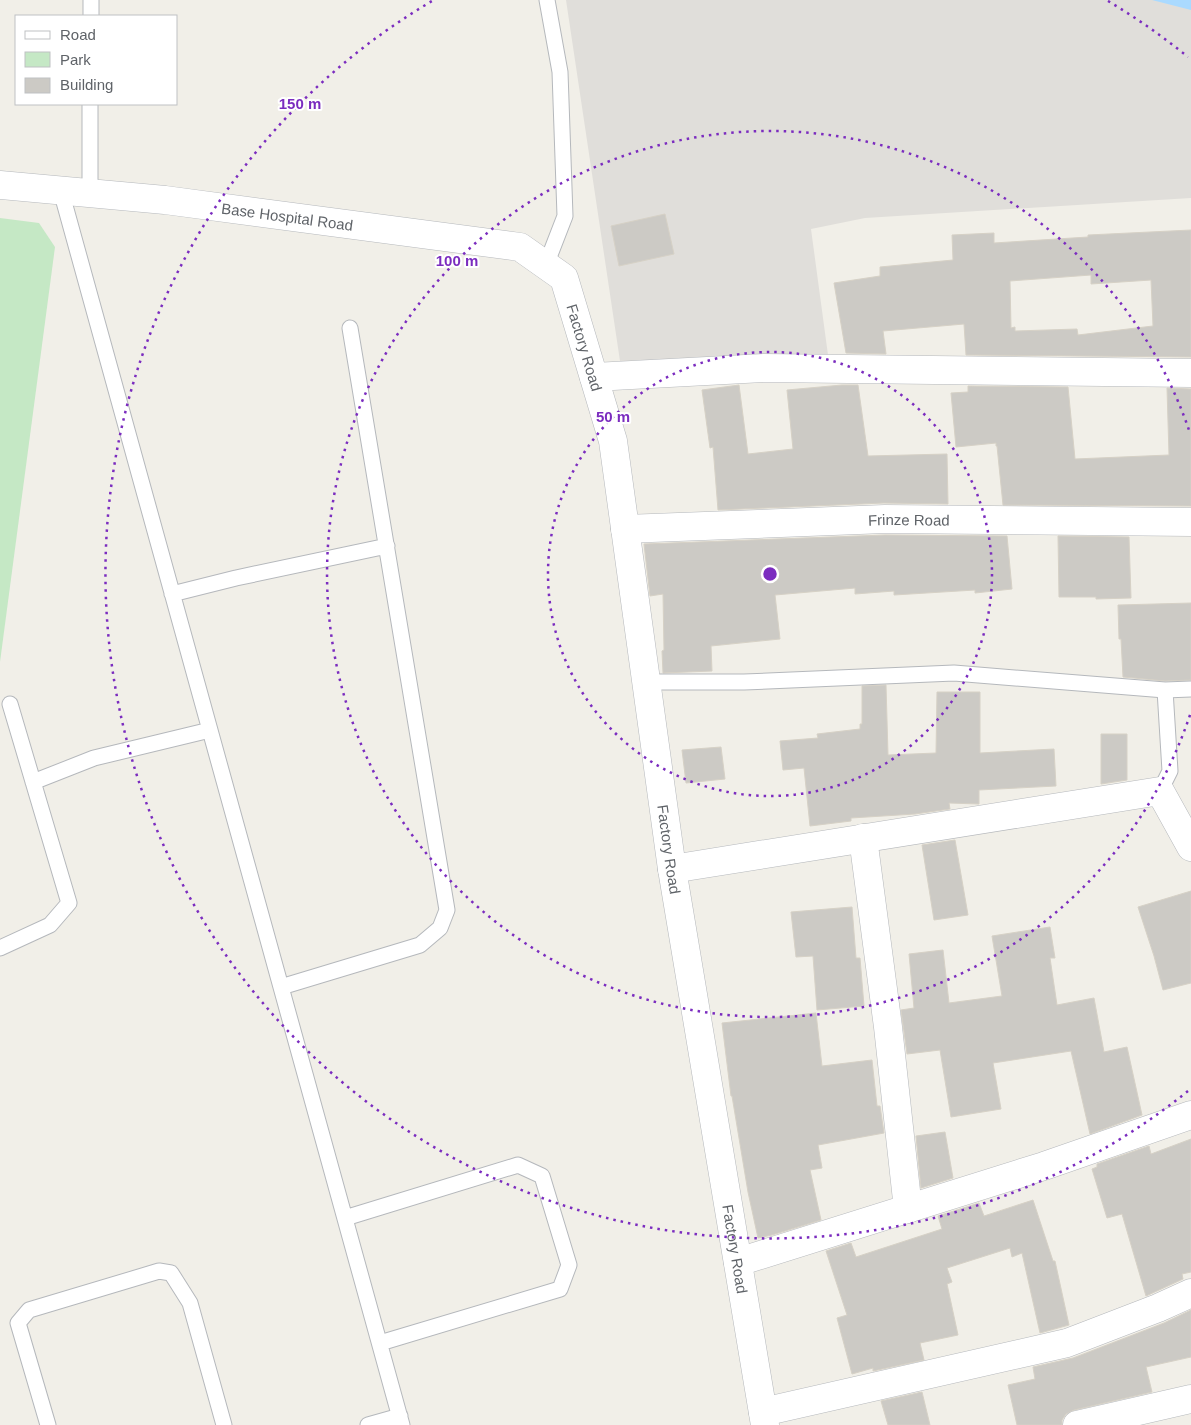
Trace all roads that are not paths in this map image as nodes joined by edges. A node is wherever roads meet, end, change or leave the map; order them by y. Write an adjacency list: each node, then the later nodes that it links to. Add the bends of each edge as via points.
1 (91, 0): 3 (lane)
2 (547, 0): 8 (lane, via 560,72 566,216)
3 (91, 15)
4 (90, 105): 7 (lane)
5 (0, 185): 6 (street, Base Hospital Road)
6 (61, 191): 7 (street, Base Hospital Road); 15 (lane)
7 (90, 193): 8 (street, Base Hospital Road, via 520,246)
8 (555, 271): 11 (street, Factory Road)
9 (350, 328): 14 (lane)
10 (1191, 373): 11 (street, via 764,368)
11 (594, 377): 13 (street, Factory Road, via 613,441)
12 (1191, 522): 13 (street, Frinze Road, via 885,519)
13 (625, 529): 16 (street, Factory Road)
14 (387, 546): 15 (lane); 27 (lane, via 447,910 440,928 420,946)
15 (172, 594): 20 (lane)
16 (646, 682): 18 (lane, via 744,682 954,674); 25 (street, Factory Road)
17 (1191, 689): 18 (lane)
18 (1165, 690): 22 (lane, via 1170,771)
19 (10, 704): 21 (lane)
20 (210, 730): 21 (lane, via 94,758); 27 (lane)
21 (33, 782): 26 (lane, via 69,903 50,925)
22 (1160, 791): 23 (street); 24 (street)
23 (863, 838): 25 (street); 29 (street)
24 (1191, 847)
25 (672, 869): 31 (street, Factory Road)
26 (0, 948)
27 (281, 987): 30 (lane)
28 (1191, 1116): 29 (street)
29 (908, 1209): 31 (street)
30 (345, 1218): 33 (lane); 33 (lane, via 518,1165 542,1176 568,1265 560,1289)
31 (738, 1262): 35 (street, Factory Road)
32 (1191, 1293): 35 (street, via 1067,1343)
33 (380, 1343): 36 (lane)
34 (1191, 1398): 40 (street)
35 (764, 1419)
36 (401, 1421): 39 (lane)
37 (48, 1425): 38 (lane, via 18,1323 29,1310 159,1271 171,1273 190,1303)
38 (224, 1425)
39 (368, 1425)
40 (1077, 1425)

